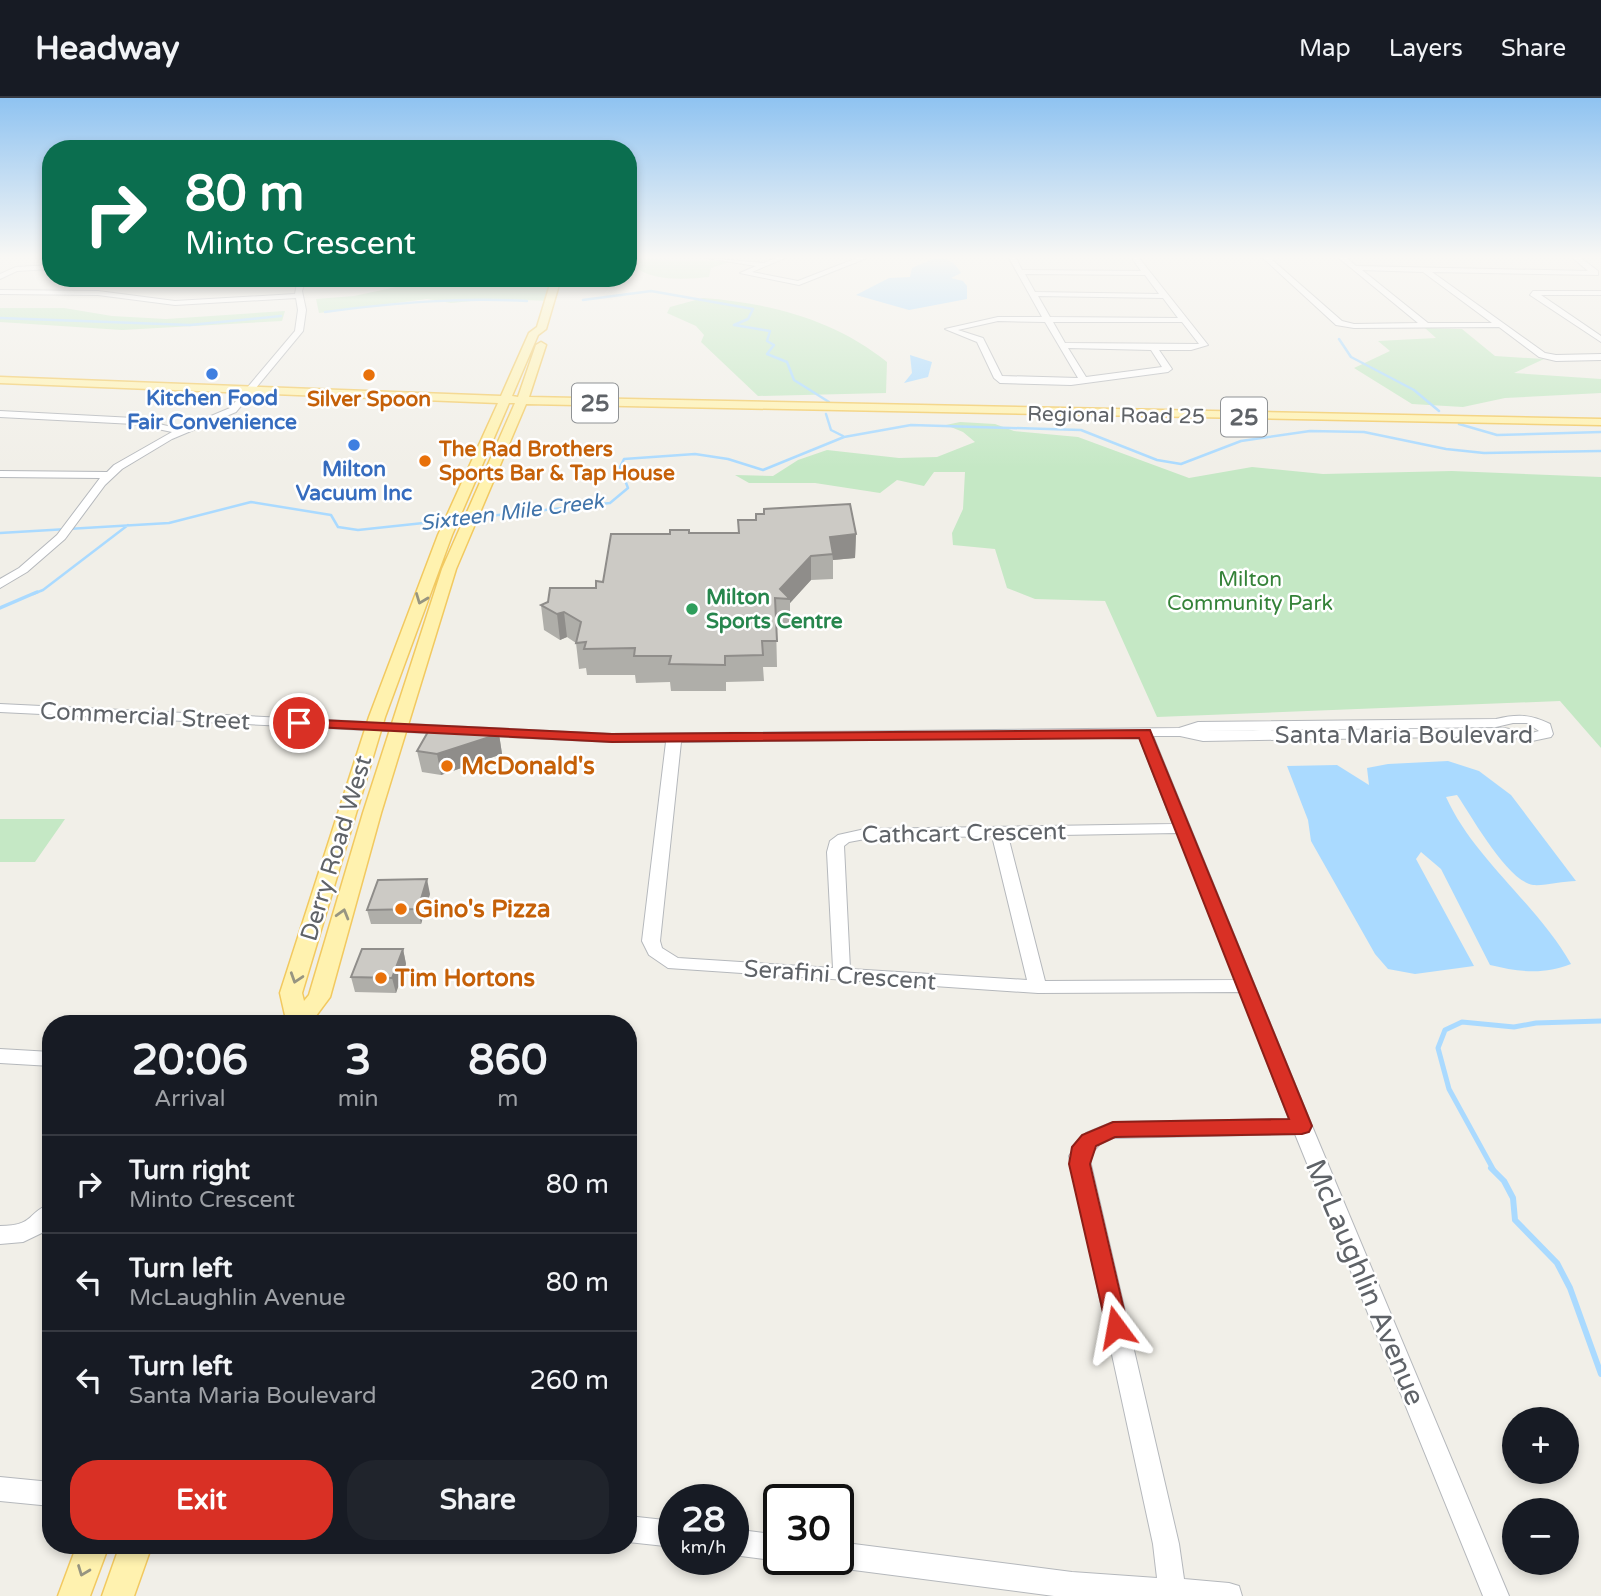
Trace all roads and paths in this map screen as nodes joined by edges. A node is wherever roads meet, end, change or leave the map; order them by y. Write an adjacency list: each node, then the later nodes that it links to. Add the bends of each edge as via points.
1 (300, 328): 14 (street)
2 (541, 328): 15 (main road, Derry Road West, via 534,333); 16 (main road, Derry Road West, via 546,333)
3 (957, 328): 13 (street, via 949,331 980,340 1000,380)
4 (1051, 328): 9 (street)
5 (1190, 328): 10 (street, via 1204,345)
6 (1505, 328): 11 (street, via 1546,356)
7 (1584, 328): 8 (street)
8 (1601, 340)
9 (1062, 345): 10 (street); 13 (street)
10 (1153, 347): 13 (street, via 1168,369)
11 (1601, 357)
12 (0, 380): 14 (main road)
13 (1083, 380)
14 (253, 388): 15 (main road); 19 (street, via 233,410)
15 (506, 397): 16 (main road, 25); 24 (main road, Derry Road West, one-way to 24, via 445,535)
16 (523, 398): 18 (main road, Regional Road 25 / 25); 25 (main road, Derry Road West, via 449,569)
17 (0, 414): 19 (street, via 134,421)
18 (1601, 422)
19 (183, 432): 21 (street, via 150,447)
20 (0, 474): 21 (street)
21 (109, 475): 22 (street, via 61,537)
22 (0, 584)
23 (0, 708): 24 (street, Commercial Street)
24 (373, 726): 25 (street, Santa Maria Boulevard); 34 (main road, Derry Road West, one-way to 34, via 291,993)
25 (399, 729): 28 (street, Santa Maria Boulevard); 35 (main road, Derry Road West, one-way to 25, via 319,997)
26 (1180, 732): 26 (street, Santa Maria Boulevard, via 1203,737 1504,732 1532,737 1543,736 1547,730 1522,719 1198,726); 27 (street, Santa Maria Boulevard)
27 (1145, 733): 28 (street, Santa Maria Boulevard); 29 (street, McLaughlin Avenue)
28 (674, 738): 31 (street, Serafini Crescent, via 651,941 656,951 674,964)
29 (1183, 828): 30 (street, Cathcart Crescent); 32 (street, McLaughlin Avenue)
30 (999, 832): 31 (street, Cathcart Crescent, via 865,834 836,844); 33 (street)
31 (842, 975): 33 (street, Serafini Crescent)
32 (1245, 986): 33 (street, Serafini Crescent); 38 (street, McLaughlin Avenue)
33 (1038, 987)
34 (297, 1015)
35 (305, 1015)
36 (0, 1056): 37 (street)
37 (42, 1058)
38 (1302, 1126): 48 (street, via 1113,1130 1089,1140 1079,1156 1166,1544); 52 (street, McLaughlin Avenue)
39 (42, 1223): 40 (street, via 20,1236)
40 (0, 1235)
41 (0, 1489): 42 (street)
42 (42, 1493)
43 (637, 1530): 44 (street)
44 (658, 1532)
45 (90, 1554): 49 (main road, one-way to 49)
46 (133, 1554): 50 (main road)
47 (854, 1557): 48 (street)
48 (1173, 1594): 51 (street)
49 (74, 1596)
50 (118, 1596)
51 (1229, 1596)
52 (1496, 1596)

